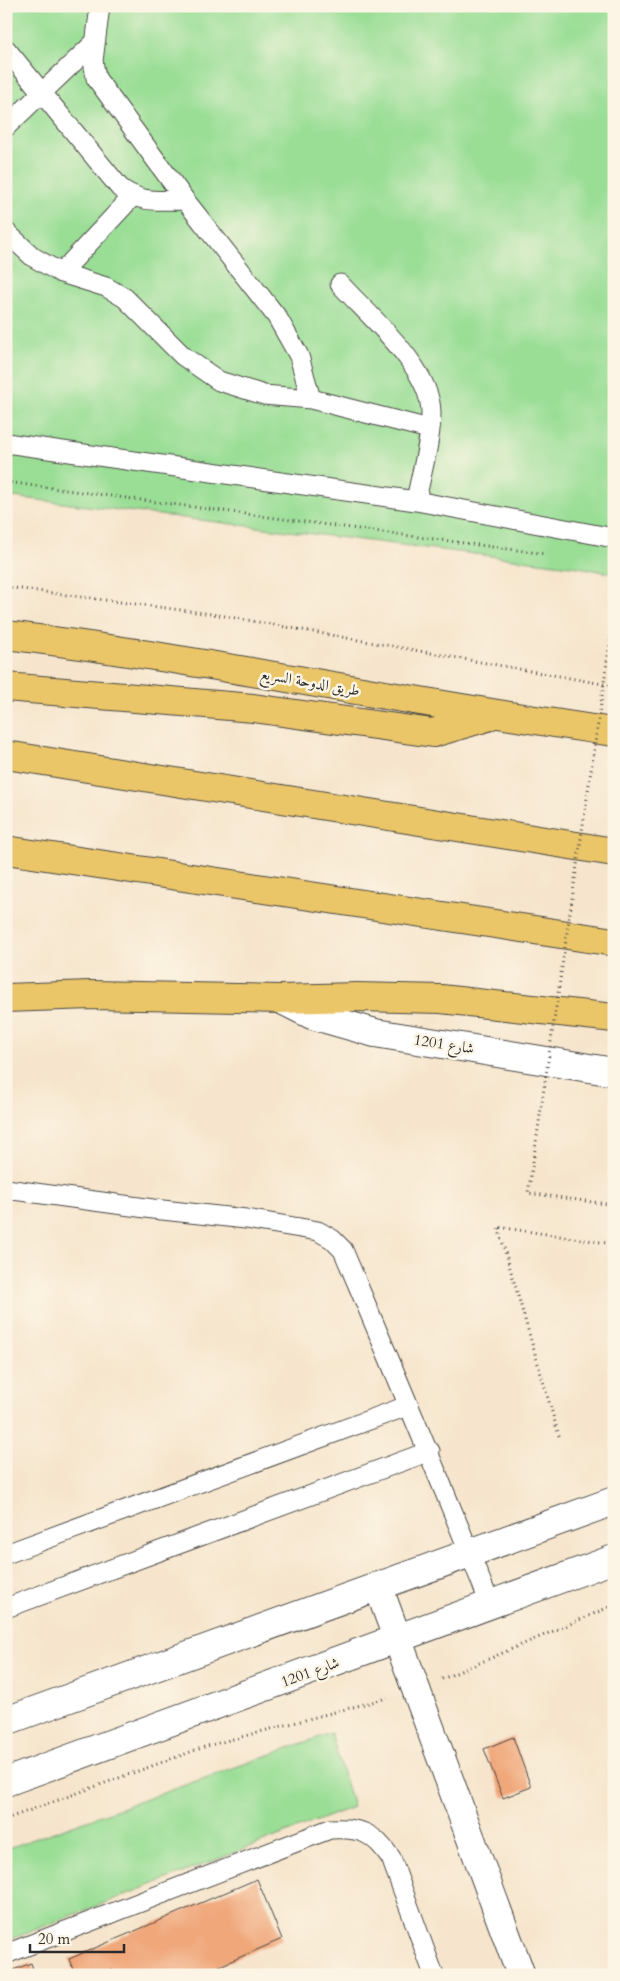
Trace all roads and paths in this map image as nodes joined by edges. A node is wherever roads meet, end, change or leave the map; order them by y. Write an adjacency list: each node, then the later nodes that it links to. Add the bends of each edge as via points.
1 (100, 6): 2 (lane)
2 (95, 42): 4 (lane); 7 (lane, via 93,61 96,78)
3 (6, 49): 4 (lane)
4 (42, 93): 5 (lane); 6 (lane, via 108,176)
5 (6, 128)
6 (132, 197): 7 (lane); 9 (lane)
7 (184, 200): 11 (lane, via 278,318 299,356)
8 (6, 232): 9 (lane, via 33,257)
9 (61, 273): 11 (lane, via 106,287 125,298 183,356 219,381 264,395)
10 (340, 284): 12 (lane, via 420,375 429,393)
11 (311, 399): 12 (lane)
12 (430, 429): 15 (lane)
13 (6, 443): 15 (lane)
14 (6, 482): 17 (path)
15 (416, 501): 16 (lane)
16 (614, 538)
17 (547, 554)
18 (6, 587): 21 (path, via 219,615)
19 (614, 614): 34 (path, bridge, via 528,1193)
20 (6, 635): 23 (highway, طريق الدوحة السريع, via 217,666)
21 (614, 686)
22 (6, 687): 23 (highway, via 252,708 433,733)
23 (493, 715): 24 (highway, طريق الدوحة السريع)
24 (614, 732)
25 (6, 755): 27 (highway)
26 (6, 850): 28 (highway)
27 (614, 852)
28 (614, 942)
29 (6, 998): 30 (highway, via 90,995)
30 (280, 1000): 31 (highway, via 441,999); 32 (street, شارع 1201, via 312,1015 375,1033)
31 (614, 1018)
32 (614, 1072)
33 (6, 1189): 36 (lane, via 318,1231 343,1250)
34 (614, 1205)
35 (614, 1244): 37 (path, via 498,1227)
36 (407, 1406): 38 (lane); 41 (lane)
37 (559, 1436)
38 (430, 1452): 40 (lane); 46 (lane)
39 (614, 1501): 40 (street)
40 (470, 1553): 43 (street); 44 (lane)
41 (6, 1554)
42 (614, 1559): 44 (street, شارع 1201)
43 (378, 1586): 47 (street); 49 (street)
44 (490, 1604): 47 (street, شارع 1201)
45 (614, 1605): 48 (path)
46 (6, 1608)
47 (398, 1640): 48 (street); 50 (street, شارع 1201)
48 (417, 1690): 51 (path, via 207,1746); 54 (street)
49 (6, 1721)
50 (6, 1782)
51 (6, 1819)
52 (6, 1954): 53 (lane, via 330,1829 349,1828 366,1832 381,1843 391,1858)
53 (434, 1975)
54 (521, 1975)

